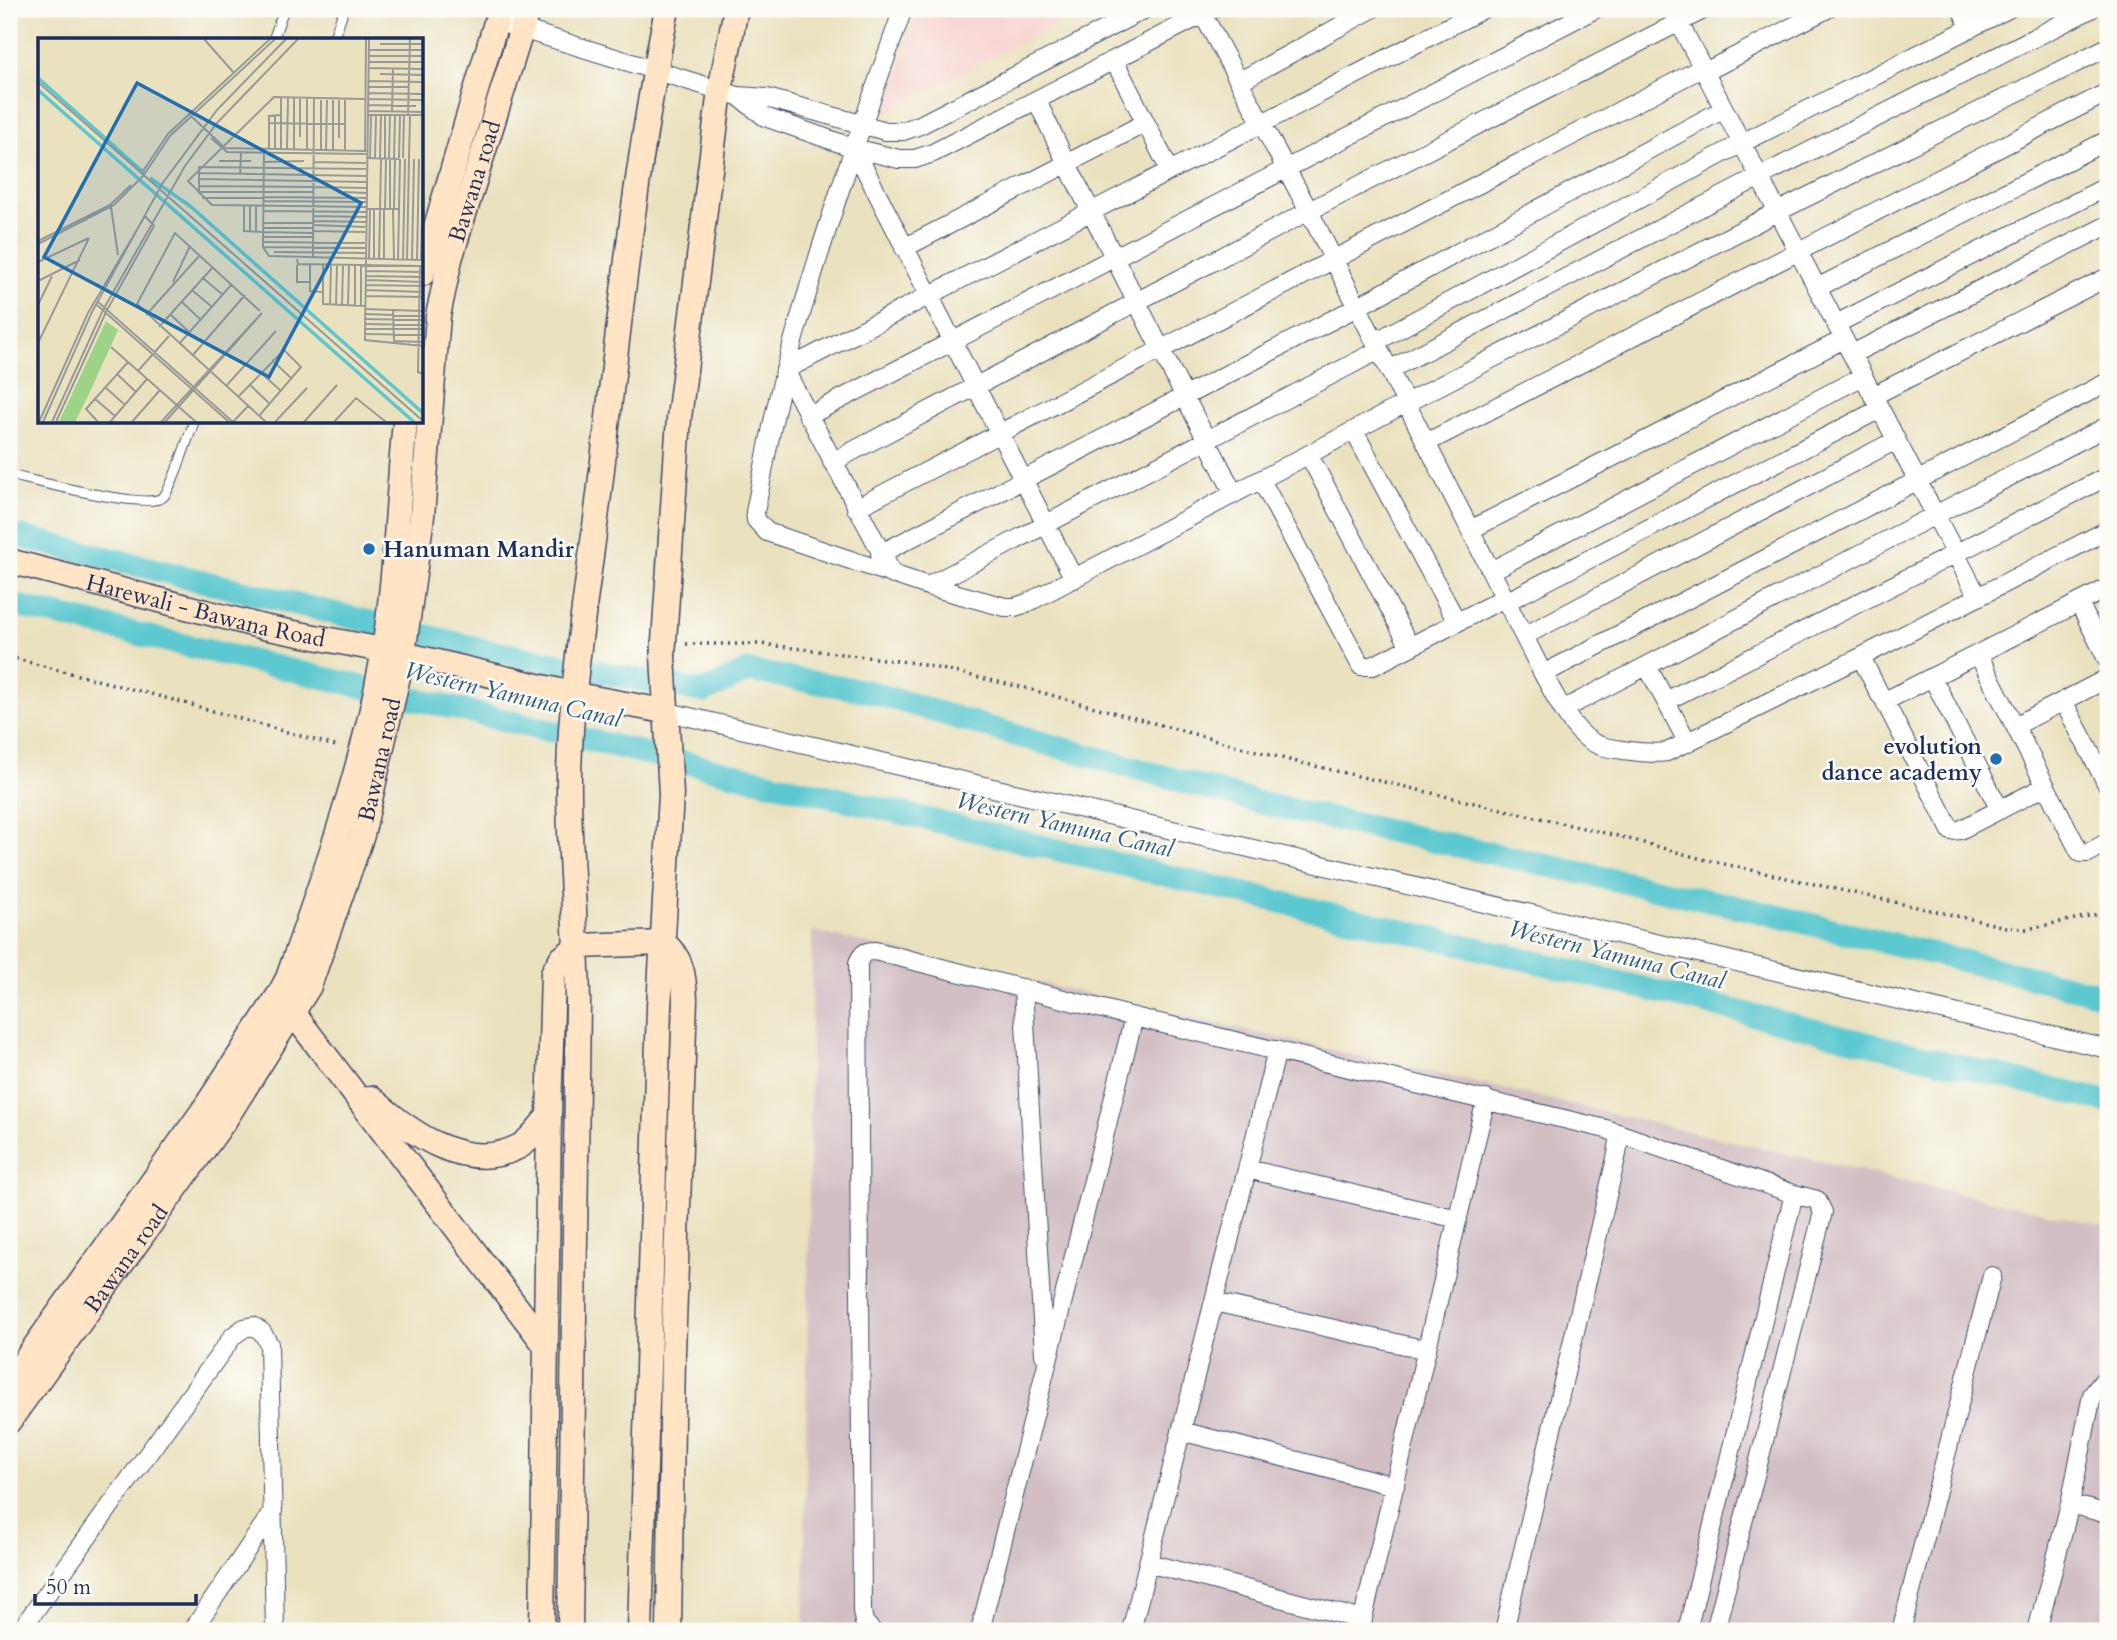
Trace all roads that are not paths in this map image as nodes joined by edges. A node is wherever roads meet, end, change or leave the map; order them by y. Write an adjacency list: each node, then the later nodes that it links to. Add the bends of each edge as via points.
1 (284, 9): 20 (lane)
2 (344, 9): 21 (lane)
3 (667, 9): 24 (street)
4 (736, 9): 28 (street)
5 (903, 9): 33 (street)
6 (1145, 9): 33 (street, via 920,125 903,131)
7 (1372, 9): 26 (street)
8 (1483, 9): 32 (street)
9 (1595, 9): 38 (street)
10 (1704, 9): 17 (street)
11 (1827, 9): 25 (street)
12 (1961, 9): 19 (street)
13 (2008, 9): 19 (street)
14 (2091, 9): 40 (street)
15 (1205, 11): 23 (street); 26 (street)
16 (498, 15): 18 (street); 50 (street, Bawana road)
17 (1675, 15): 25 (street); 42 (street)
18 (524, 18): 24 (street); 105 (street, Bawana road, via 443,288 422,516)
19 (1970, 28): 35 (street)
20 (274, 38)
21 (334, 38)
22 (2108, 47): 44 (street)
23 (1114, 60): 29 (street); 31 (street)
24 (655, 69): 28 (street); 112 (street, via 615,339)
25 (1704, 70): 30 (street); 49 (street)
26 (1240, 81): 32 (street)
27 (2108, 92): 47 (street)
28 (729, 93): 33 (street, via 767,98); 36 (street, via 765,117); 117 (street, via 679,418 664,650)
29 (1037, 101): 36 (street, via 915,159); 37 (street)
30 (1724, 109): 35 (street); 55 (street)
31 (1145, 123): 37 (street); 39 (street)
32 (1262, 124): 38 (street); 39 (street)
33 (862, 126): 36 (street)
34 (2108, 140): 52 (street)
35 (1742, 143): 40 (street); 58 (street)
36 (853, 149): 46 (street); 60 (street)
37 (1067, 164): 43 (street); 46 (street)
38 (1286, 169): 42 (street); 48 (street)
39 (1170, 172): 43 (street)
40 (1759, 177): 44 (street); 61 (street)
41 (2108, 186): 56 (street)
42 (1309, 211): 49 (street); 54 (street)
43 (1091, 212): 48 (street); 53 (street)
44 (1777, 212): 47 (street); 66 (street)
45 (2108, 225): 56 (street)
46 (904, 248): 53 (street)
47 (1798, 251): 52 (street); 76 (street)
48 (1114, 257): 54 (street); 57 (street)
49 (1333, 259): 55 (street); 59 (street)
50 (424, 267)
51 (2108, 277): 67 (street)
52 (1817, 288): 56 (street)
53 (929, 296): 57 (street); 60 (street)
54 (1136, 302): 59 (street); 64 (street)
55 (1357, 307): 58 (street); 65 (street)
56 (1844, 339): 62 (street); 88 (street)
57 (952, 341): 64 (street); 68 (street)
58 (1377, 346): 61 (street); 74 (street)
59 (1161, 349): 65 (street); 73 (street)
60 (785, 370): 68 (street); 94 (street, via 756,520 766,532)
61 (1389, 370): 66 (street)
62 (1863, 376): 67 (street); 93 (street)
63 (2108, 382): 83 (street)
64 (975, 386): 73 (street); 78 (street)
65 (1185, 396): 74 (street); 81 (street)
66 (1406, 403): 72 (street); 76 (street)
67 (1877, 403): 75 (street); 99 (street)
68 (808, 416): 78 (street)
69 (193, 424): 79 (lane, via 166,494 159,500 126,500)
70 (405, 424): 105 (street, Bawana road, via 391,592)
71 (2108, 426): 86 (street)
72 (1354, 431): 77 (street); 101 (street)
73 (999, 433): 81 (street); 85 (street)
74 (1207, 440): 84 (street); 87 (street)
75 (1896, 440): 83 (street); 102 (street)
76 (1426, 443): 88 (street)
77 (1308, 455): 82 (street); 103 (street)
78 (832, 462): 85 (street)
79 (9, 475)
80 (2108, 476): 91 (street)
81 (1023, 480): 87 (street); 90 (street)
82 (1261, 480): 84 (street); 103 (street, via 1358,662 1373,666)
83 (1917, 481): 86 (street); 109 (street)
84 (1234, 494): 95 (street)
85 (856, 508): 90 (street)
86 (1935, 514): 91 (street); 108 (street)
87 (1046, 525): 95 (street); 96 (street)
88 (1470, 530): 93 (street)
89 (2108, 530): 98 (street)
90 (880, 554): 94 (street)
91 (1956, 555): 98 (street); 114 (street)
92 (9, 561): 105 (street, Harewali - Bawana Road)
93 (1491, 570): 99 (street)
94 (893, 575): 96 (street)
95 (1074, 579): 96 (street, via 1015,607)
96 (928, 586)
97 (2108, 589): 100 (street)
98 (1978, 597): 106 (street)
99 (1505, 600): 101 (street); 102 (street)
100 (2079, 603): 104 (street); 107 (street)
101 (1457, 622): 103 (street)
102 (1524, 636): 109 (street)
103 (1410, 647)
104 (1978, 654): 110 (street); 119 (street)
105 (392, 656): 112 (street, Harewali - Bawana Road); 118 (street, Bawana road)
106 (1861, 657): 113 (street); 120 (street)
107 (2108, 661)
108 (1647, 666): 114 (street); 116 (street)
109 (1543, 674): 116 (street)
110 (1932, 677): 113 (street); 123 (street)
111 (2108, 678): 115 (street)
112 (576, 693): 117 (street, Harewali - Bawana Road); 126 (street, via 569,774 570,868)
113 (1883, 698): 123 (street, via 1951,831 1960,831)
114 (1666, 701): 120 (street)
115 (2063, 701): 119 (street); 122 (street)
116 (1564, 709): 120 (street, via 1581,733 1601,746 1657,754)
117 (665, 710): 125 (street, via 671,794); 131 (street)
118 (378, 724): 127 (street, Bawana road, via 362,835); 129 (street, Bawana road, via 361,753 288,978)
119 (2015, 726): 121 (street)
120 (1688, 743)
121 (2046, 786): 123 (street); 124 (street, via 2081,853)
122 (2108, 786)
123 (2000, 810)
124 (2108, 842)
125 (663, 943): 126 (street); 159 (street); 160 (street, via 678,960 685,999)
126 (578, 946): 134 (street, via 561,959 553,973); 158 (street)
127 (309, 986): 129 (street, Bawana road); 134 (street, via 319,1023 351,1075 395,1119 440,1147 485,1158 519,1147)
128 (1023, 988): 130 (street); 143 (street); 161 (street, via 875,951 867,951 858,962 862,1611)
129 (286, 1004): 141 (street); 145 (street, Bawana road, via 205,1108); 146 (street, Bawana road, via 224,1121)
130 (1134, 1017): 132 (street); 143 (street)
131 (2108, 1049)
132 (1277, 1050): 133 (street); 136 (street)
133 (1486, 1099): 135 (street); 138 (street)
134 (549, 1116): 141 (street)
135 (1620, 1134): 137 (street); 164 (street)
136 (1247, 1169): 138 (street); 140 (street)
137 (1794, 1194): 165 (street); 166 (street, via 1817,1200 1823,1212)
138 (1458, 1219): 142 (street)
139 (1992, 1276): 167 (street)
140 (1214, 1302): 142 (street); 147 (street)
141 (546, 1346): 157 (street)
142 (1427, 1350): 148 (street)
143 (1045, 1373): 162 (street)
144 (2108, 1380): 149 (street, via 2092,1395)
145 (9, 1383)
146 (9, 1422)
147 (1181, 1431): 148 (street); 152 (street)
148 (1395, 1486): 153 (street)
149 (2070, 1504): 151 (street); 168 (street)
150 (273, 1511): 154 (street, via 269,1344 253,1326 233,1336); 155 (street); 156 (street)
151 (2108, 1514)
152 (1148, 1563): 153 (street); 163 (street)
153 (1361, 1626)
154 (20, 1631)
155 (192, 1631)
156 (275, 1631)
157 (542, 1631)
158 (570, 1631)
159 (640, 1631)
160 (669, 1631)
161 (872, 1631)
162 (980, 1631)
163 (1131, 1631)
164 (1504, 1631)
165 (1687, 1631)
166 (1715, 1631)
167 (1901, 1631)
168 (2037, 1631)

